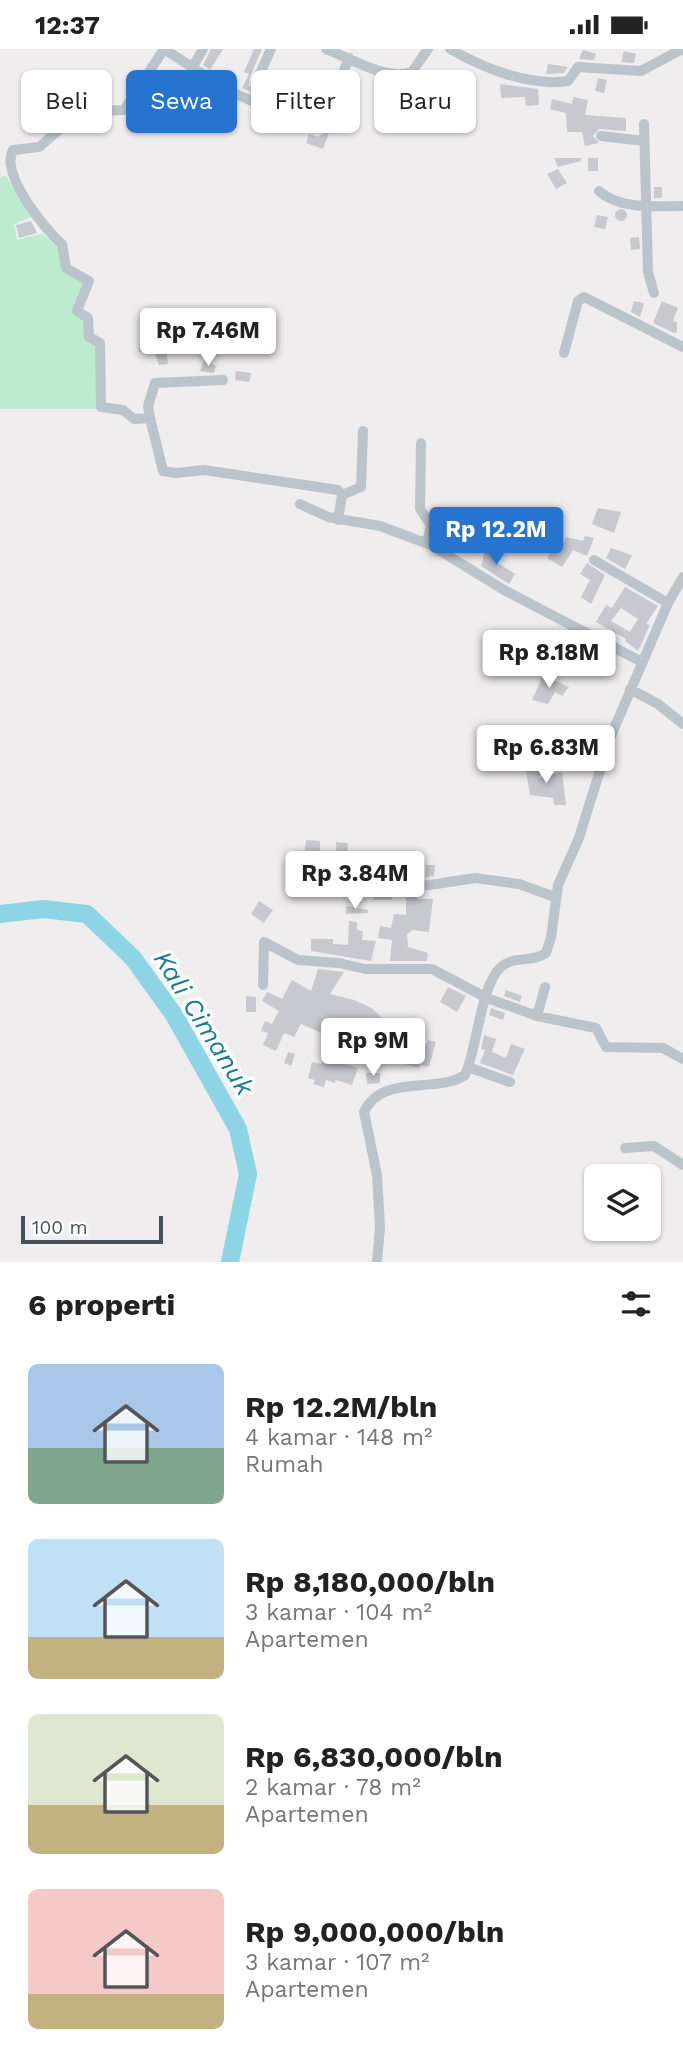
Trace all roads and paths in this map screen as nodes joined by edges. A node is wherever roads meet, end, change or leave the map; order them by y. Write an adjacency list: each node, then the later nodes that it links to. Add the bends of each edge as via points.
1 (164, 49): 9 (street); 21 (street, via 124,110 79,112 42,145 13,150 8,158 10,180 41,227 62,244 66,268 89,281 77,311 88,318 89,337 100,343 101,407 123,410 134,419)
2 (203, 49): 9 (street)
3 (271, 49): 10 (street)
4 (326, 49): 8 (street)
5 (428, 49): 8 (street, via 407,74 384,72)
6 (450, 49): 7 (street, via 474,62 542,82 568,81 578,67 641,71)
7 (682, 49)
8 (349, 58): 9 (street, via 322,125 314,128 250,102)
9 (192, 68)
10 (261, 70)
11 (644, 124): 13 (street)
12 (601, 136): 13 (street)
13 (644, 141): 15 (street)
14 (599, 191): 15 (street, via 621,202)
15 (646, 206): 16 (street); 17 (street, via 648,277)
16 (683, 206)
17 (654, 293)
18 (683, 347): 19 (street, via 584,297 578,301)
19 (564, 353)
20 (223, 380): 21 (street, via 155,383 148,405)
21 (150, 418): 24 (street, via 163,471 204,470 275,478 338,489)
22 (363, 431): 24 (street, via 362,484)
23 (421, 443): 27 (street, via 421,509 431,525)
24 (342, 495): 26 (street)
25 (300, 504): 26 (street)
26 (338, 520): 27 (street, via 380,526)
27 (427, 543): 31 (street, via 504,590)
28 (594, 560): 30 (street)
29 (683, 577): 30 (street)
30 (668, 603): 31 (street)
31 (642, 662): 32 (street)
32 (630, 689): 33 (street, via 658,703); 35 (street)
33 (683, 724)
34 (352, 887): 35 (street, via 430,885 475,878 519,884)
35 (555, 897): 38 (street, via 546,953 504,964)
36 (263, 985): 38 (street, via 264,942 298,960 365,969 432,968)
37 (545, 987): 39 (street)
38 (486, 998): 39 (street); 41 (street)
39 (537, 1016): 40 (street, via 596,1028 606,1047 663,1048)
40 (683, 1059)
41 (468, 1067): 42 (street); 45 (street, via 461,1078 394,1089 366,1107 366,1130 377,1175)
42 (510, 1082)
43 (625, 1148): 44 (street, via 654,1146)
44 (683, 1165)
45 (377, 1262)

